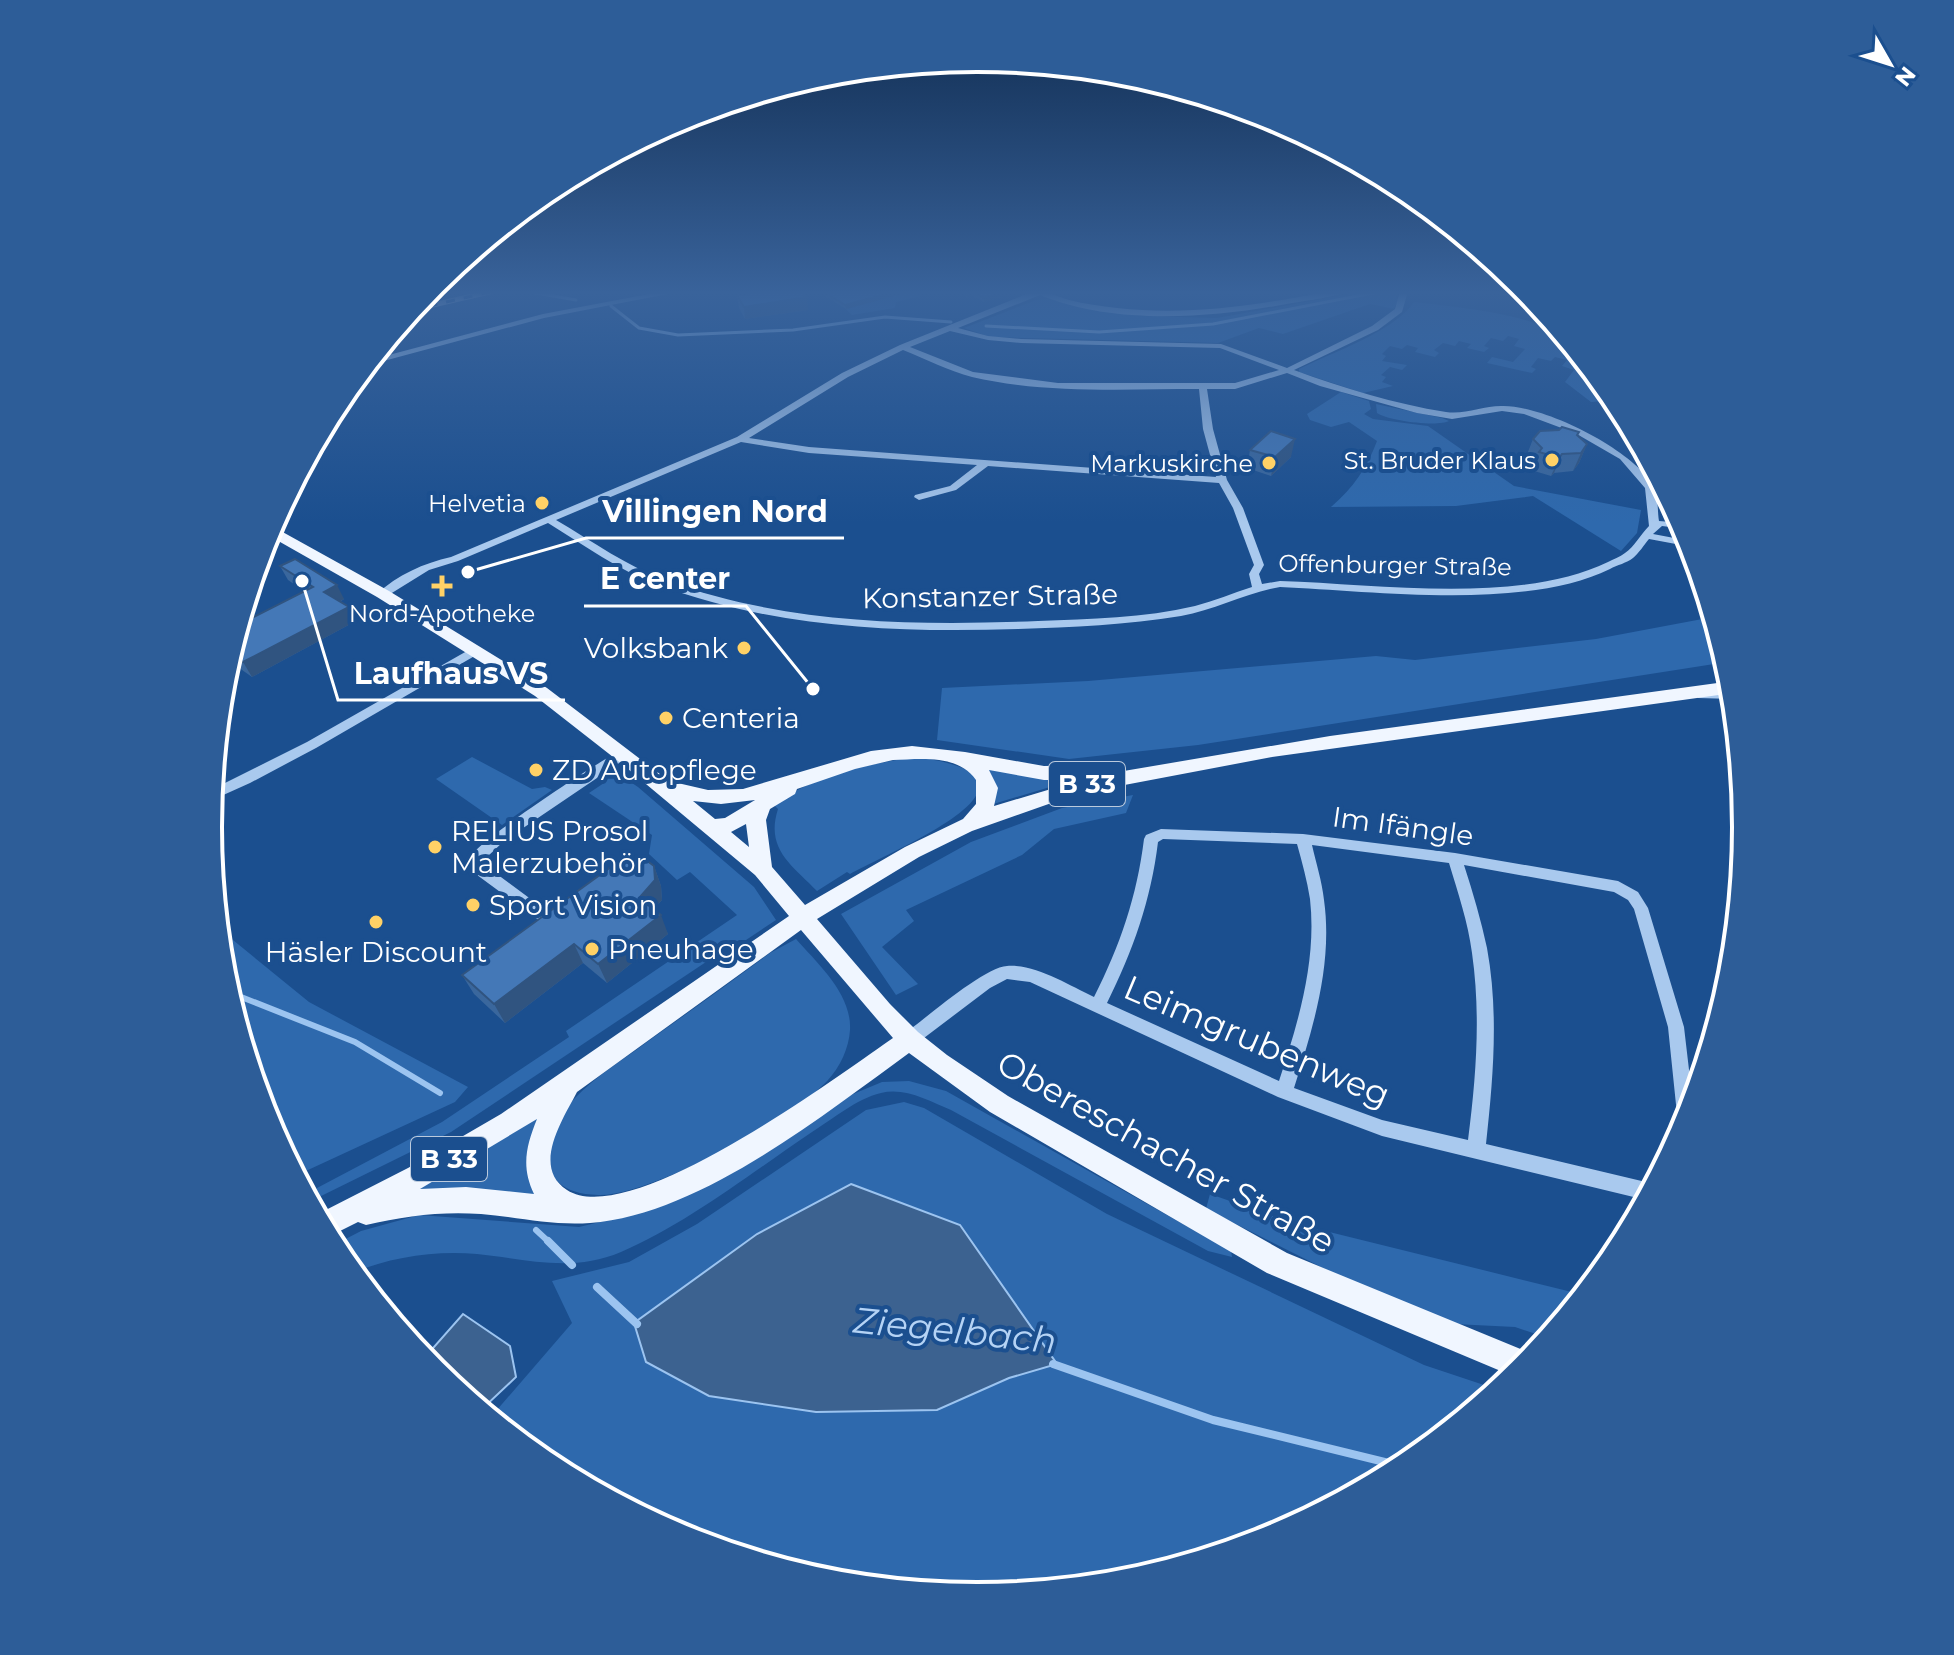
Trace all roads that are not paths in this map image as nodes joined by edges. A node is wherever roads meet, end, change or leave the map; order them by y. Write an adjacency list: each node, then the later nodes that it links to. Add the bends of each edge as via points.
1 (859, 368): 7 (street)
2 (956, 368): 6 (street, via 1058,386)
3 (1279, 368): 5 (street)
4 (1291, 368): 5 (street)
5 (1286, 371): 6 (street, via 1243,385); 14 (street, via 1428,412 1452,416 1513,408 1560,422 1608,447 1635,469 1650,487)
6 (1203, 388): 9 (street)
7 (740, 439): 8 (street); 11 (street, via 729,449)
8 (985, 464): 9 (street); 10 (street, via 953,488)
9 (1222, 480): 19 (street)
10 (919, 497)
11 (549, 520): 21 (street, Konstanzer Straße, via 663,583 758,610 822,621 951,627 1151,616 1216,605); 22 (street)
12 (1669, 524): 14 (street)
13 (284, 527): 18 (main road, via 305,541)
14 (1652, 531): 16 (street); 20 (street, Offenburger Straße, via 1614,565 1534,587 1438,591)
15 (280, 536): 18 (main road)
16 (1675, 539)
17 (277, 544): 18 (main road)
18 (304, 550): 22 (main road, Obereschacher Straße)
19 (1259, 565): 20 (street); 21 (street, via 1254,574)
20 (1280, 584): 21 (street, Offenburger Straße)
21 (1257, 586)
22 (383, 594): 23 (main road, Obereschacher Straße)
23 (474, 651): 28 (main road, Obereschacher Straße, via 541,692); 34 (street)
24 (1719, 684): 27 (street)
25 (1719, 689): 27 (main road, B 33)
26 (1720, 695): 27 (street)
27 (1674, 696): 30 (main road, B 33, via 1430,726)
28 (623, 754): 32 (main road, Obereschacher Straße); 41 (street, via 480,855 478,868)
29 (965, 758): 30 (main road, via 1060,774); 31 (main road, via 892,754); 36 (main road, via 985,775 990,789 982,812)
30 (1210, 761): 36 (main road, B 33, via 1084,785)
31 (800, 781): 33 (main road); 35 (main road)
32 (664, 787): 33 (main road, via 725,798); 37 (main road, Obereschacher Straße)
33 (773, 789): 37 (main road, via 719,816)
34 (223, 790)
35 (761, 808): 37 (main road, via 729,825); 40 (main road, via 756,820)
36 (969, 824): 44 (main road, B 33, via 859,880)
37 (711, 827): 40 (main road, Obereschacher Straße)
38 (1303, 839): 39 (street, Im Ifängle); 42 (street, Im Ifängle, via 1161,834 1151,839 1147,887 1127,949); 45 (street, via 1317,902 1316,964 1305,1028)
39 (1455, 858): 46 (street, Im Ifängle, via 1618,887 1633,896 1676,1027); 47 (street, via 1475,926 1484,1004 1485,1069)
40 (762, 869): 43 (main road, Obereschacher Straße)
41 (554, 924)
42 (1097, 1006): 43 (street, Leimgrubenweg, via 1032,976 1006,972); 45 (street, Leimgrubenweg)
43 (910, 1039): 49 (main road, via 765,1138 694,1177 624,1204); 52 (main road, Obereschacher Straße, via 999,1104 1277,1263)
44 (569, 1084): 49 (main road, via 544,1127 537,1162 550,1192); 50 (main road, B 33, via 459,1153)
45 (1284, 1092): 47 (street, Leimgrubenweg, via 1382,1128)
46 (1684, 1093)
47 (1476, 1150): 48 (street, Leimgrubenweg)
48 (1640, 1190)
49 (579, 1210): 51 (main road, via 431,1201)
50 (333, 1221)
51 (334, 1223)
52 (1512, 1361)

